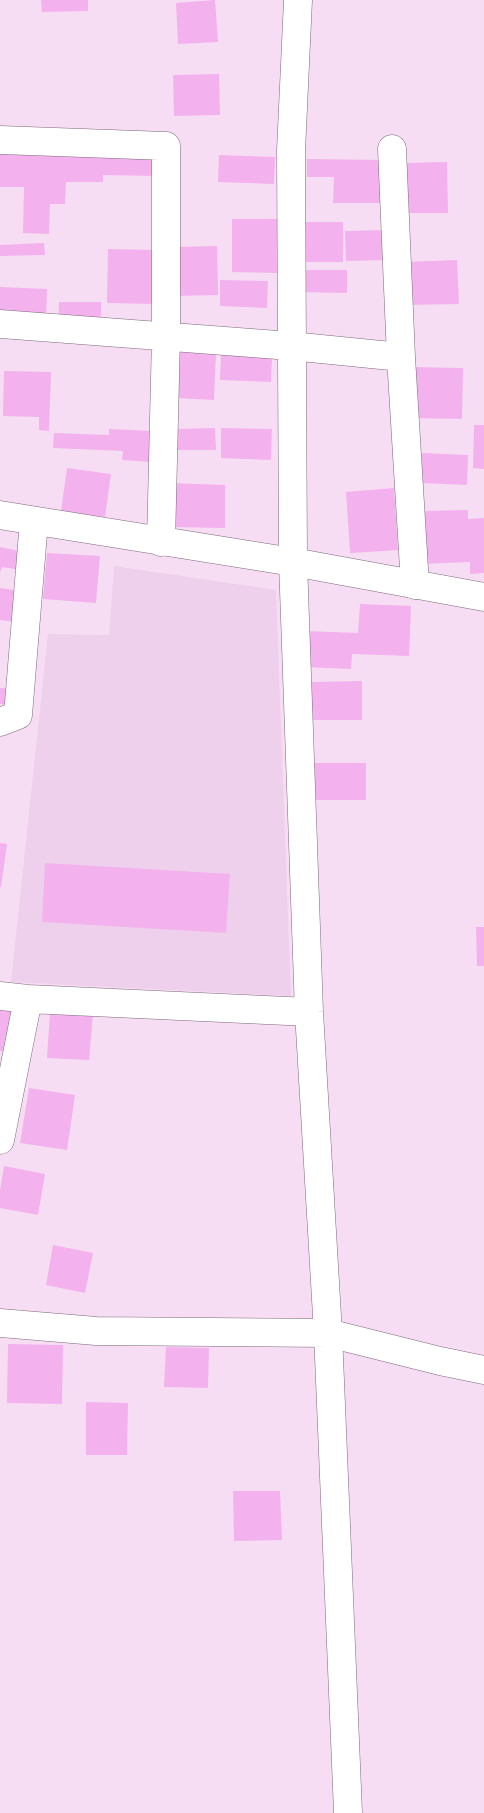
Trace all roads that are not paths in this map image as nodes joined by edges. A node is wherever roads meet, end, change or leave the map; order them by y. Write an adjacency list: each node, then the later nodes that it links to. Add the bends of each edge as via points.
1 (298, 0): 6 (street, via 290,151)
2 (0, 140): 5 (street, via 166,146)
3 (392, 149): 7 (street)
4 (0, 324): 5 (street)
5 (166, 337): 6 (street); 10 (street)
6 (291, 346): 7 (street); 11 (street)
7 (401, 357): 12 (street)
8 (0, 515): 9 (street)
9 (34, 521): 10 (street); 14 (street, via 18,715)
10 (161, 542): 11 (street)
11 (292, 562): 12 (street); 17 (street)
12 (415, 585): 13 (street)
13 (484, 597)
14 (0, 722)
15 (0, 996): 16 (street)
16 (28, 999): 17 (street); 18 (street)
17 (309, 1012): 20 (street)
18 (0, 1140)
19 (0, 1323): 20 (street, via 96,1331)
20 (328, 1332): 21 (street); 22 (street)
21 (484, 1370)
22 (348, 1812)

